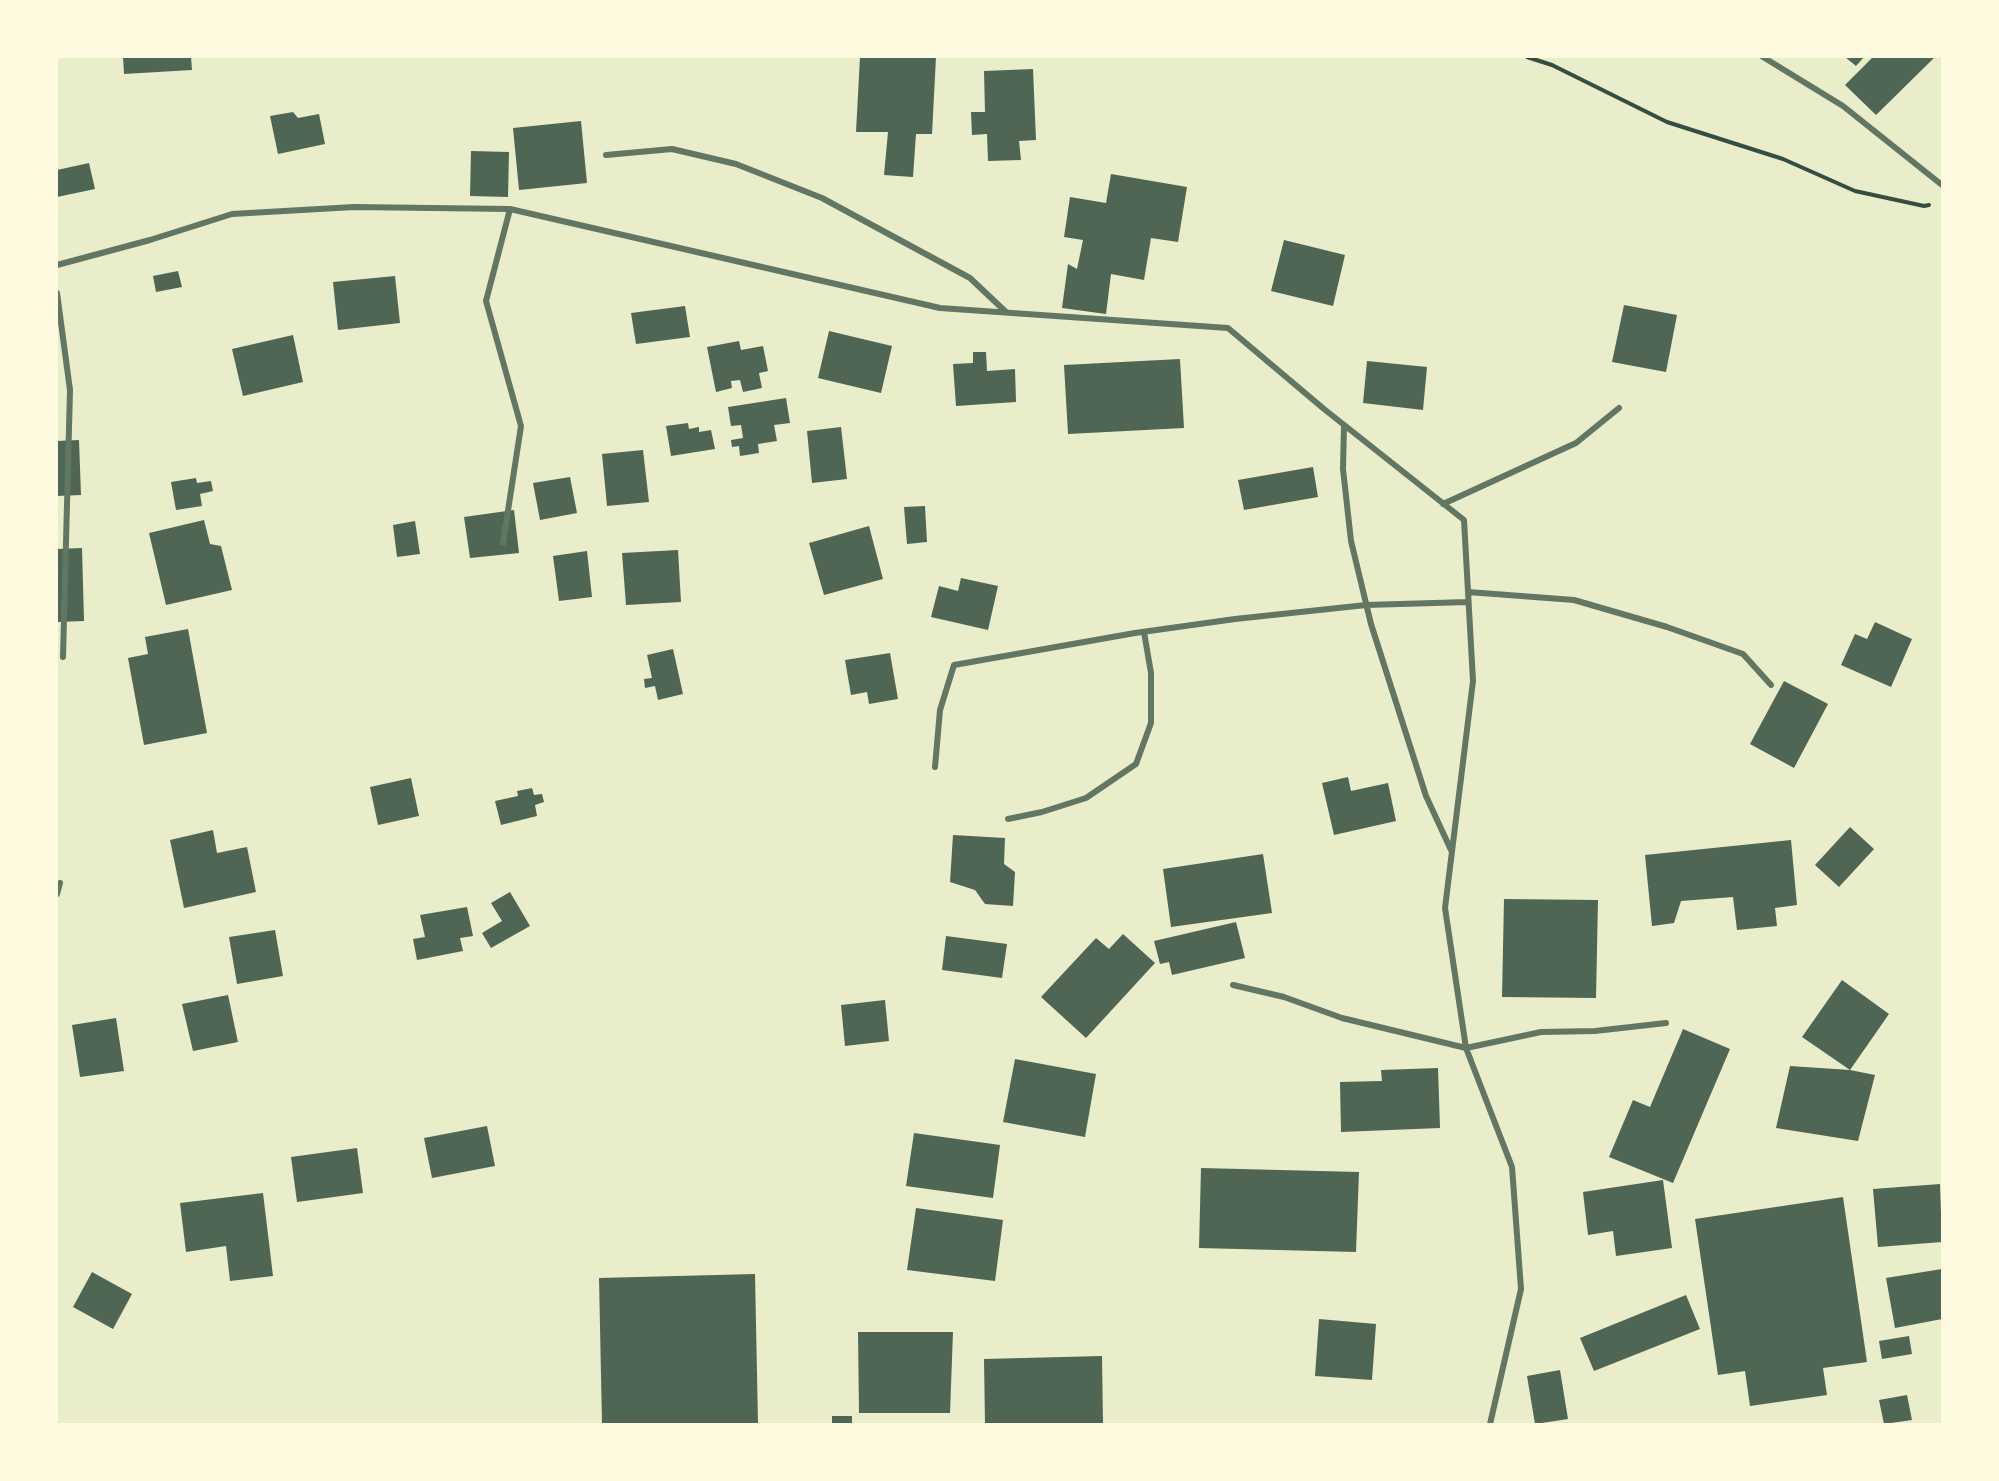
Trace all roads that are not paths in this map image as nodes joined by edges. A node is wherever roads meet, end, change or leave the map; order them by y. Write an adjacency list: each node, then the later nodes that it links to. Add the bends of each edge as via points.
1 (1763, 57): 3 (street, via 1843,106)
2 (606, 155): 7 (street, via 672,149 736,164 822,198 970,278)
3 (1942, 185)
4 (510, 209): 5 (street, via 354,207 232,214); 7 (street, via 940,308); 11 (street, via 486,301 521,426)
5 (57, 265)
6 (57, 293): 16 (street, via 70,390)
7 (1006, 312): 9 (street, via 1228,328)
8 (1619, 408): 10 (street, via 1576,442)
9 (1344, 425): 10 (street); 14 (street, via 1343,470 1350,529)
10 (1443, 504): 12 (street, via 1464,520)
11 (503, 543)
12 (1468, 592): 13 (street); 17 (street, via 1574,600 1667,627 1743,654)
13 (1468, 602): 14 (street); 20 (street, via 1473,681)
14 (1366, 605): 15 (street); 20 (street, via 1426,796)
15 (1144, 632): 18 (street, via 954,665 940,710); 19 (street, via 1151,723 1136,764 1086,798)
16 (63, 657)
17 (1771, 685)
18 (935, 767)
19 (1008, 819)
20 (1452, 851): 25 (street, via 1445,908)
21 (60, 883): 22 (street)
22 (57, 894)
23 (1233, 985): 25 (street, via 1284,997 1342,1018)
24 (1666, 1023): 25 (street, via 1541,1032)
25 (1466, 1048): 26 (street, via 1512,1167 1521,1289)
26 (1490, 1424)

